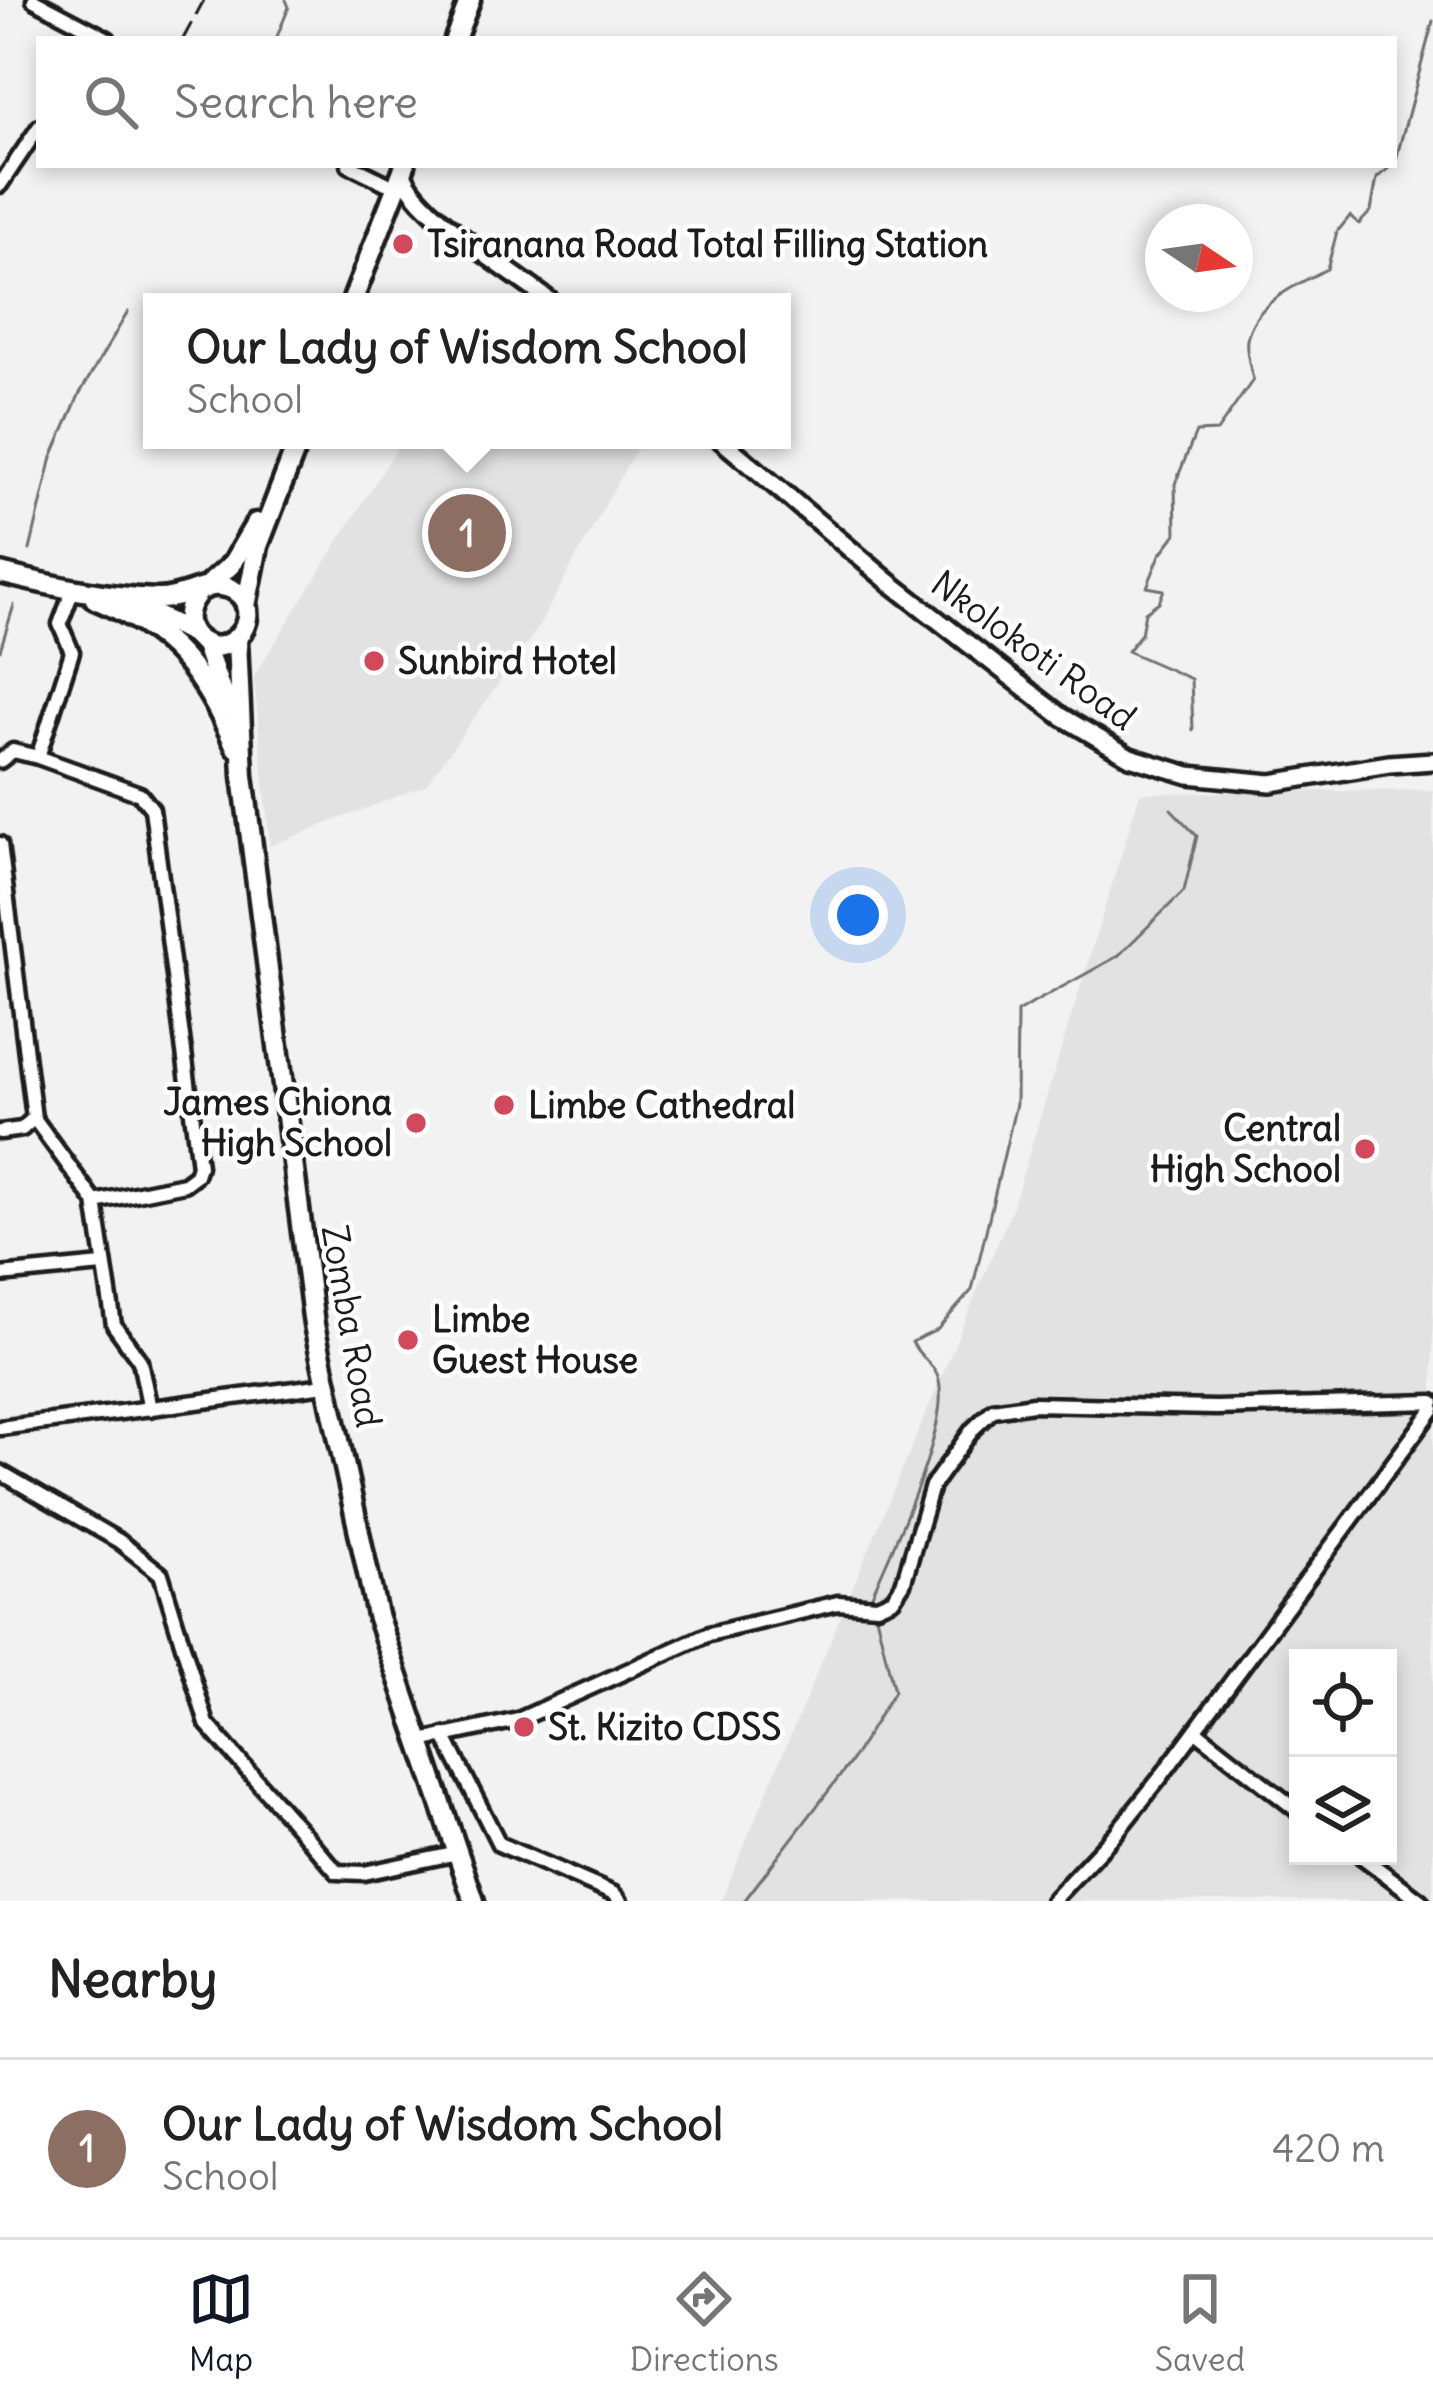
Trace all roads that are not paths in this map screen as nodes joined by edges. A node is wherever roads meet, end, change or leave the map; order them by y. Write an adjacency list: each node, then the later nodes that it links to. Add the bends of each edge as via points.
1 (34, 0): 4 (street)
2 (458, 0): 5 (highway)
3 (470, 0): 6 (highway)
4 (98, 36)
5 (443, 36)
6 (456, 36)
7 (36, 131): 9 (street)
8 (397, 171): 10 (main road); 11 (highway); 12 (highway)
9 (0, 184)
10 (426, 210): 11 (main road); 14 (main road)
11 (386, 211): 13 (highway)
12 (345, 293)
13 (355, 293)
14 (539, 293)
15 (284, 449): 19 (highway, via 246,543)
16 (296, 449): 22 (highway, via 258,546)
17 (732, 449): 28 (main road, Nkolokoti Road, via 1061,716 1130,757 1256,783)
18 (0, 573): 20 (highway)
19 (201, 591): 21 (highway, via 158,599); 22 (highway, via 232,590); 23 (highway, via 187,612)
20 (75, 592): 21 (highway); 25 (highway, via 166,637 191,664); 26 (street, via 61,624 72,652)
21 (104, 594): 23 (highway)
22 (246, 606): 24 (highway)
23 (198, 639): 24 (highway, via 224,646); 25 (highway, Zomba Road)
24 (237, 640): 25 (highway, Zomba Road)
25 (241, 753): 35 (highway, Zomba Road)
26 (38, 757): 27 (street, via 13,752); 32 (street, via 150,804 197,1148 191,1181)
27 (0, 761)
28 (1433, 761)
29 (0, 844): 30 (street)
30 (34, 1118): 31 (street); 32 (street)
31 (0, 1132)
32 (94, 1202): 33 (street)
33 (102, 1265): 34 (street); 37 (street, via 114,1325 140,1361)
34 (0, 1275)
35 (326, 1385): 37 (street); 42 (highway, Zomba Road, via 377,1615)
36 (1433, 1405): 40 (street); 41 (street, via 993,1410 932,1486 893,1599 838,1603 709,1634 518,1720)
37 (150, 1409): 38 (street)
38 (0, 1428)
39 (0, 1472): 44 (street, via 160,1574 207,1724 337,1872)
40 (1196, 1730): 43 (street); 48 (street)
41 (444, 1735): 42 (street); 47 (street, via 499,1844)
42 (421, 1742): 44 (highway, Zomba Road)
43 (1289, 1804)
44 (458, 1853): 46 (highway, Zomba Road)
45 (1373, 1865): 49 (street)
46 (474, 1901)
47 (620, 1901)
48 (1052, 1901)
49 (1421, 1901)

